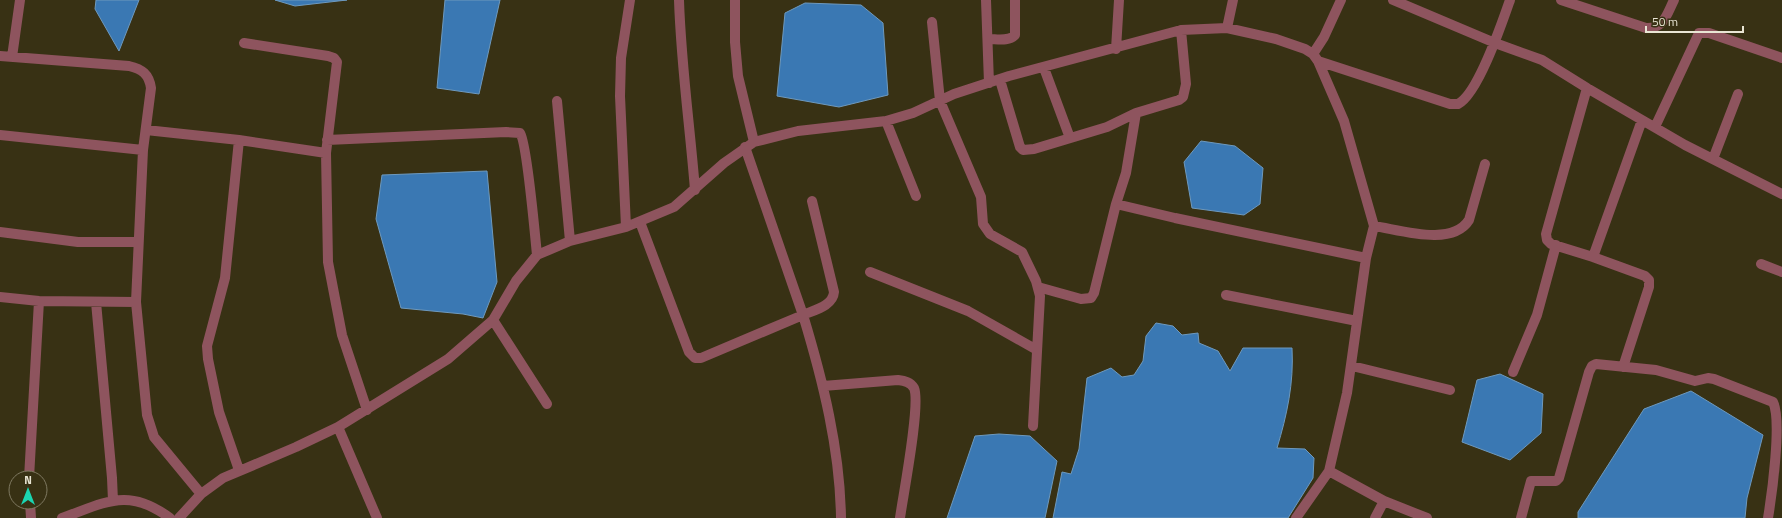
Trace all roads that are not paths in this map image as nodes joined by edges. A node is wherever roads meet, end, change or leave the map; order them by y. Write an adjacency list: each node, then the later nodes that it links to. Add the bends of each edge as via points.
1 (20, 0): 22 (street)
2 (630, 0): 53 (street, via 621,58)
3 (679, 0): 46 (street, via 682,60)
4 (735, 0): 41 (street, via 738,76)
5 (986, 0): 17 (street)
6 (1015, 0): 17 (street, via 1015,35 1007,40)
7 (1118, 0): 20 (street)
8 (1233, 0): 15 (street)
9 (1341, 0): 23 (street)
10 (1393, 0): 19 (street)
11 (1509, 0): 19 (street)
12 (1561, 0): 13 (street, via 1646,28 1654,28 1664,22)
13 (1674, 0)
14 (932, 22): 31 (street)
15 (1227, 28): 16 (street); 23 (street, via 1276,39)
16 (1181, 30): 20 (street); 32 (street, via 1186,84 1183,97)
17 (988, 39): 27 (street)
18 (244, 43): 40 (street, via 334,58 337,62)
19 (1494, 43): 23 (street, via 1468,95 1458,104 1450,104); 28 (street, via 1542,60)
20 (1116, 49): 25 (street)
21 (0, 56): 22 (street)
22 (12, 57): 36 (street, via 139,68 150,80 151,88)
23 (1316, 57): 52 (street, via 1344,121)
24 (1782, 58): 35 (street, via 1709,33 1699,33)
25 (1044, 68): 26 (street); 38 (street)
26 (1000, 80): 27 (street); 38 (street, via 1023,150)
27 (989, 83): 31 (street)
28 (1587, 88): 33 (street); 57 (street, via 1546,234 1546,240)
29 (1738, 94): 44 (street)
30 (557, 101): 55 (street)
31 (940, 101): 34 (street); 64 (street, via 981,197 981,217 986,229 990,234 1022,252)
32 (1136, 113): 38 (street, via 1107,127); 50 (street, via 1126,173)
33 (1642, 120): 35 (street); 59 (street)
34 (886, 121): 41 (street, via 798,131); 48 (street)
35 (1655, 127): 44 (street)
36 (146, 130): 39 (street); 42 (street)
37 (0, 135): 42 (street)
38 (1070, 138)
39 (239, 140): 43 (street); 85 (street, via 225,278 207,346 219,412)
40 (327, 140): 43 (street); 58 (street, via 520,133 523,136)
41 (749, 144): 46 (street); 70 (street)
42 (143, 150): 56 (street)
43 (326, 153): 80 (street, via 328,262 342,335)
44 (1713, 159): 47 (street)
45 (1485, 164): 52 (street, via 1469,220 1457,231 1439,235)
46 (695, 190): 51 (street, via 674,207)
47 (1782, 194)
48 (916, 196)
49 (812, 201): 70 (street, via 834,292 832,300 827,304)
50 (1116, 204): 60 (street); 64 (street, via 1091,298 1081,299)
51 (640, 222): 53 (street); 70 (street, via 690,352 695,358 701,358)
52 (1374, 226): 60 (street)
53 (626, 227): 55 (street)
54 (0, 232): 56 (street, via 78,242)
55 (570, 241): 58 (street)
56 (138, 242): 69 (street)
57 (1556, 245): 59 (street); 76 (street, via 1537,315)
58 (537, 255): 71 (street, via 516,281)
59 (1593, 257): 75 (street, via 1645,276 1649,280)
60 (1366, 258): 72 (street)
61 (1761, 264): 63 (street)
62 (870, 272): 73 (street, via 968,311)
63 (1782, 272)
64 (1038, 287): 73 (street, via 1040,296)
65 (1226, 295): 72 (street)
66 (0, 297): 67 (street)
67 (39, 301): 68 (street); 84 (street)
68 (96, 302): 69 (street); 88 (street)
69 (136, 302): 87 (street, via 149,427 160,447)
70 (803, 315): 77 (street)
71 (493, 320): 79 (street); 80 (street, via 448,359)
72 (1357, 322): 74 (street)
73 (1037, 350): 81 (street)
74 (1352, 366): 78 (street); 86 (street)
75 (1624, 367): 83 (street, via 1656,370 1695,380 1714,379 1773,402 1777,407); 99 (street, via 1596,364 1592,366 1559,478 1556,481 1531,481)
76 (1513, 372)
77 (823, 386): 94 (street, via 839,473); 95 (street, via 898,380 908,382 913,387 915,415)
78 (1450, 390)
79 (547, 404)
80 (367, 410): 82 (street)
81 (1033, 426)
82 (338, 427): 85 (street); 93 (street)
83 (1781, 439): 100 (street)
84 (29, 470)
85 (239, 470): 87 (street)
86 (1329, 471): 89 (street); 96 (street)
87 (201, 494): 92 (street)
88 (112, 501): 90 (street); 91 (street, via 144,502)
89 (1384, 502): 97 (street); 98 (street)
90 (62, 518)
91 (170, 518)
92 (179, 518)
93 (377, 518)
94 (842, 518)
95 (900, 518)
96 (1296, 518)
97 (1375, 518)
98 (1427, 518)
99 (1520, 518)
100 (1768, 518)

